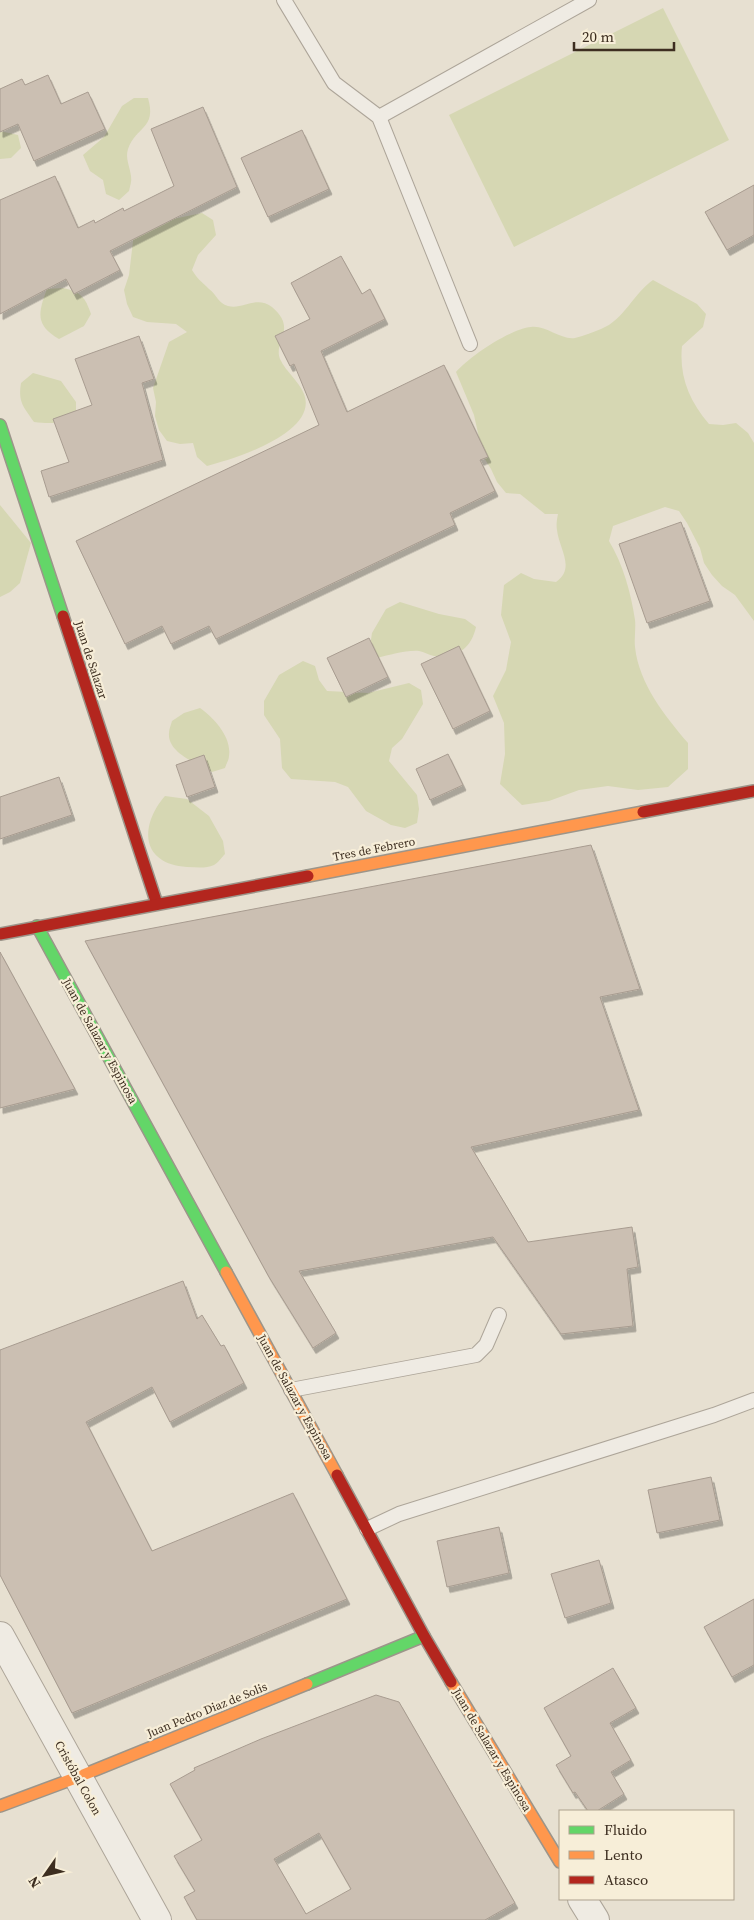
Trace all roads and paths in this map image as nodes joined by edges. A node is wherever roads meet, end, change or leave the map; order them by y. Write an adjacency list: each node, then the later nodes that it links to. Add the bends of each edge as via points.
1 (284, 0): 3 (lane, via 334,83)
2 (589, 0): 3 (lane)
3 (379, 117): 4 (lane)
4 (470, 344)
5 (0, 425): 7 (street, Juan de Salazar)
6 (754, 791): 7 (street, Tres de Febrero)
7 (157, 904): 8 (street, Tres de Febrero)
8 (37, 926): 9 (street, Tres de Febrero); 11 (street, Juan de Salazar y Espinosa)
9 (0, 934)
10 (499, 1315): 11 (lane, via 486,1345 476,1355)
11 (291, 1390): 13 (street, Juan de Salazar y Espinosa)
12 (754, 1400): 13 (lane, via 398,1514)
13 (367, 1528): 15 (street, Juan de Salazar y Espinosa)
14 (0, 1636): 16 (street, Cristóbal Colon)
15 (424, 1636): 16 (street, Juan Pedro Diaz de Solis); 18 (street, Juan de Salazar y Espinosa)
16 (78, 1777): 17 (street, Juan Pedro Diaz de Solis); 20 (street, Cristóbal Colon)
17 (0, 1806)
18 (559, 1860)
19 (583, 1900): 21 (street)
20 (157, 1920)
21 (595, 1920)

